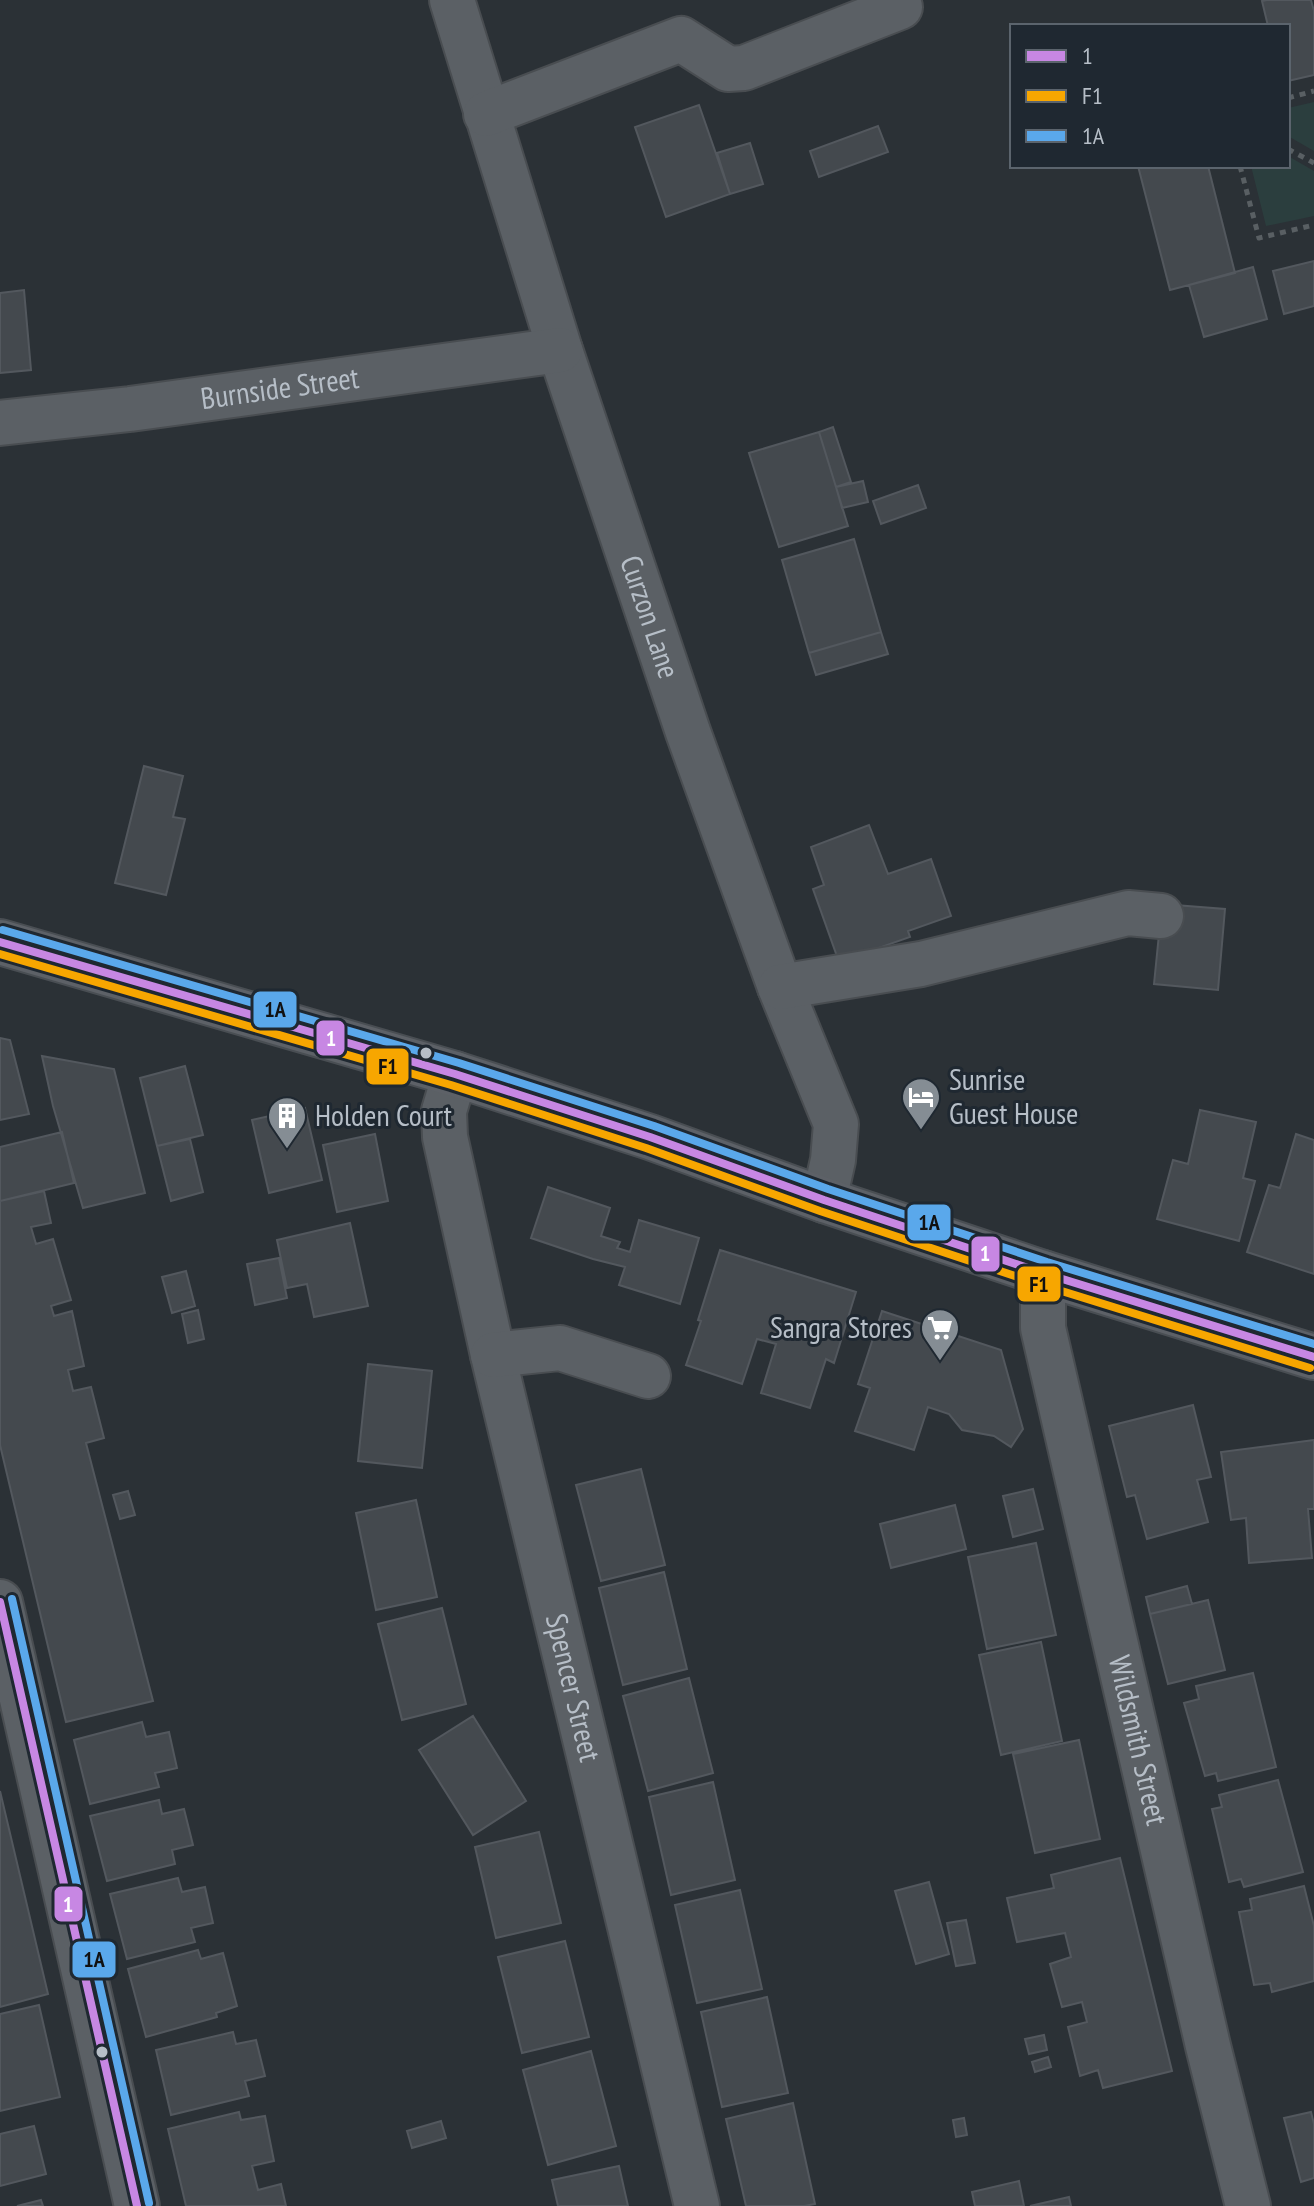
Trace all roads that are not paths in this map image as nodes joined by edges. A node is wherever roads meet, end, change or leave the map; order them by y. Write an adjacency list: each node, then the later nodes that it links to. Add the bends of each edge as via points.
1 (897, 0): 3 (street, via 900,7 744,68 728,69 681,39)
2 (456, 15): 3 (street, Curzon Lane)
3 (486, 114): 4 (street, Curzon Lane)
4 (560, 350): 5 (street, Burnside Street); 8 (street, Curzon Lane)
5 (0, 423)
6 (1161, 916): 8 (street, via 1128,913 921,964)
7 (0, 942): 9 (main road)
8 (780, 987): 10 (street, Curzon Lane, via 836,1124)
9 (455, 1074): 10 (main road); 12 (street, Spencer Street, via 444,1111 445,1137)
10 (824, 1200): 11 (main road)
11 (1043, 1273): 13 (main road); 18 (street, Wildsmith Street, via 1043,1328)
12 (493, 1355): 14 (street, via 560,1348); 17 (street, Spencer Street)
13 (1314, 1357)
14 (648, 1376)
15 (0, 1602): 16 (street)
16 (137, 2206)
17 (697, 2206)
18 (1248, 2206)

